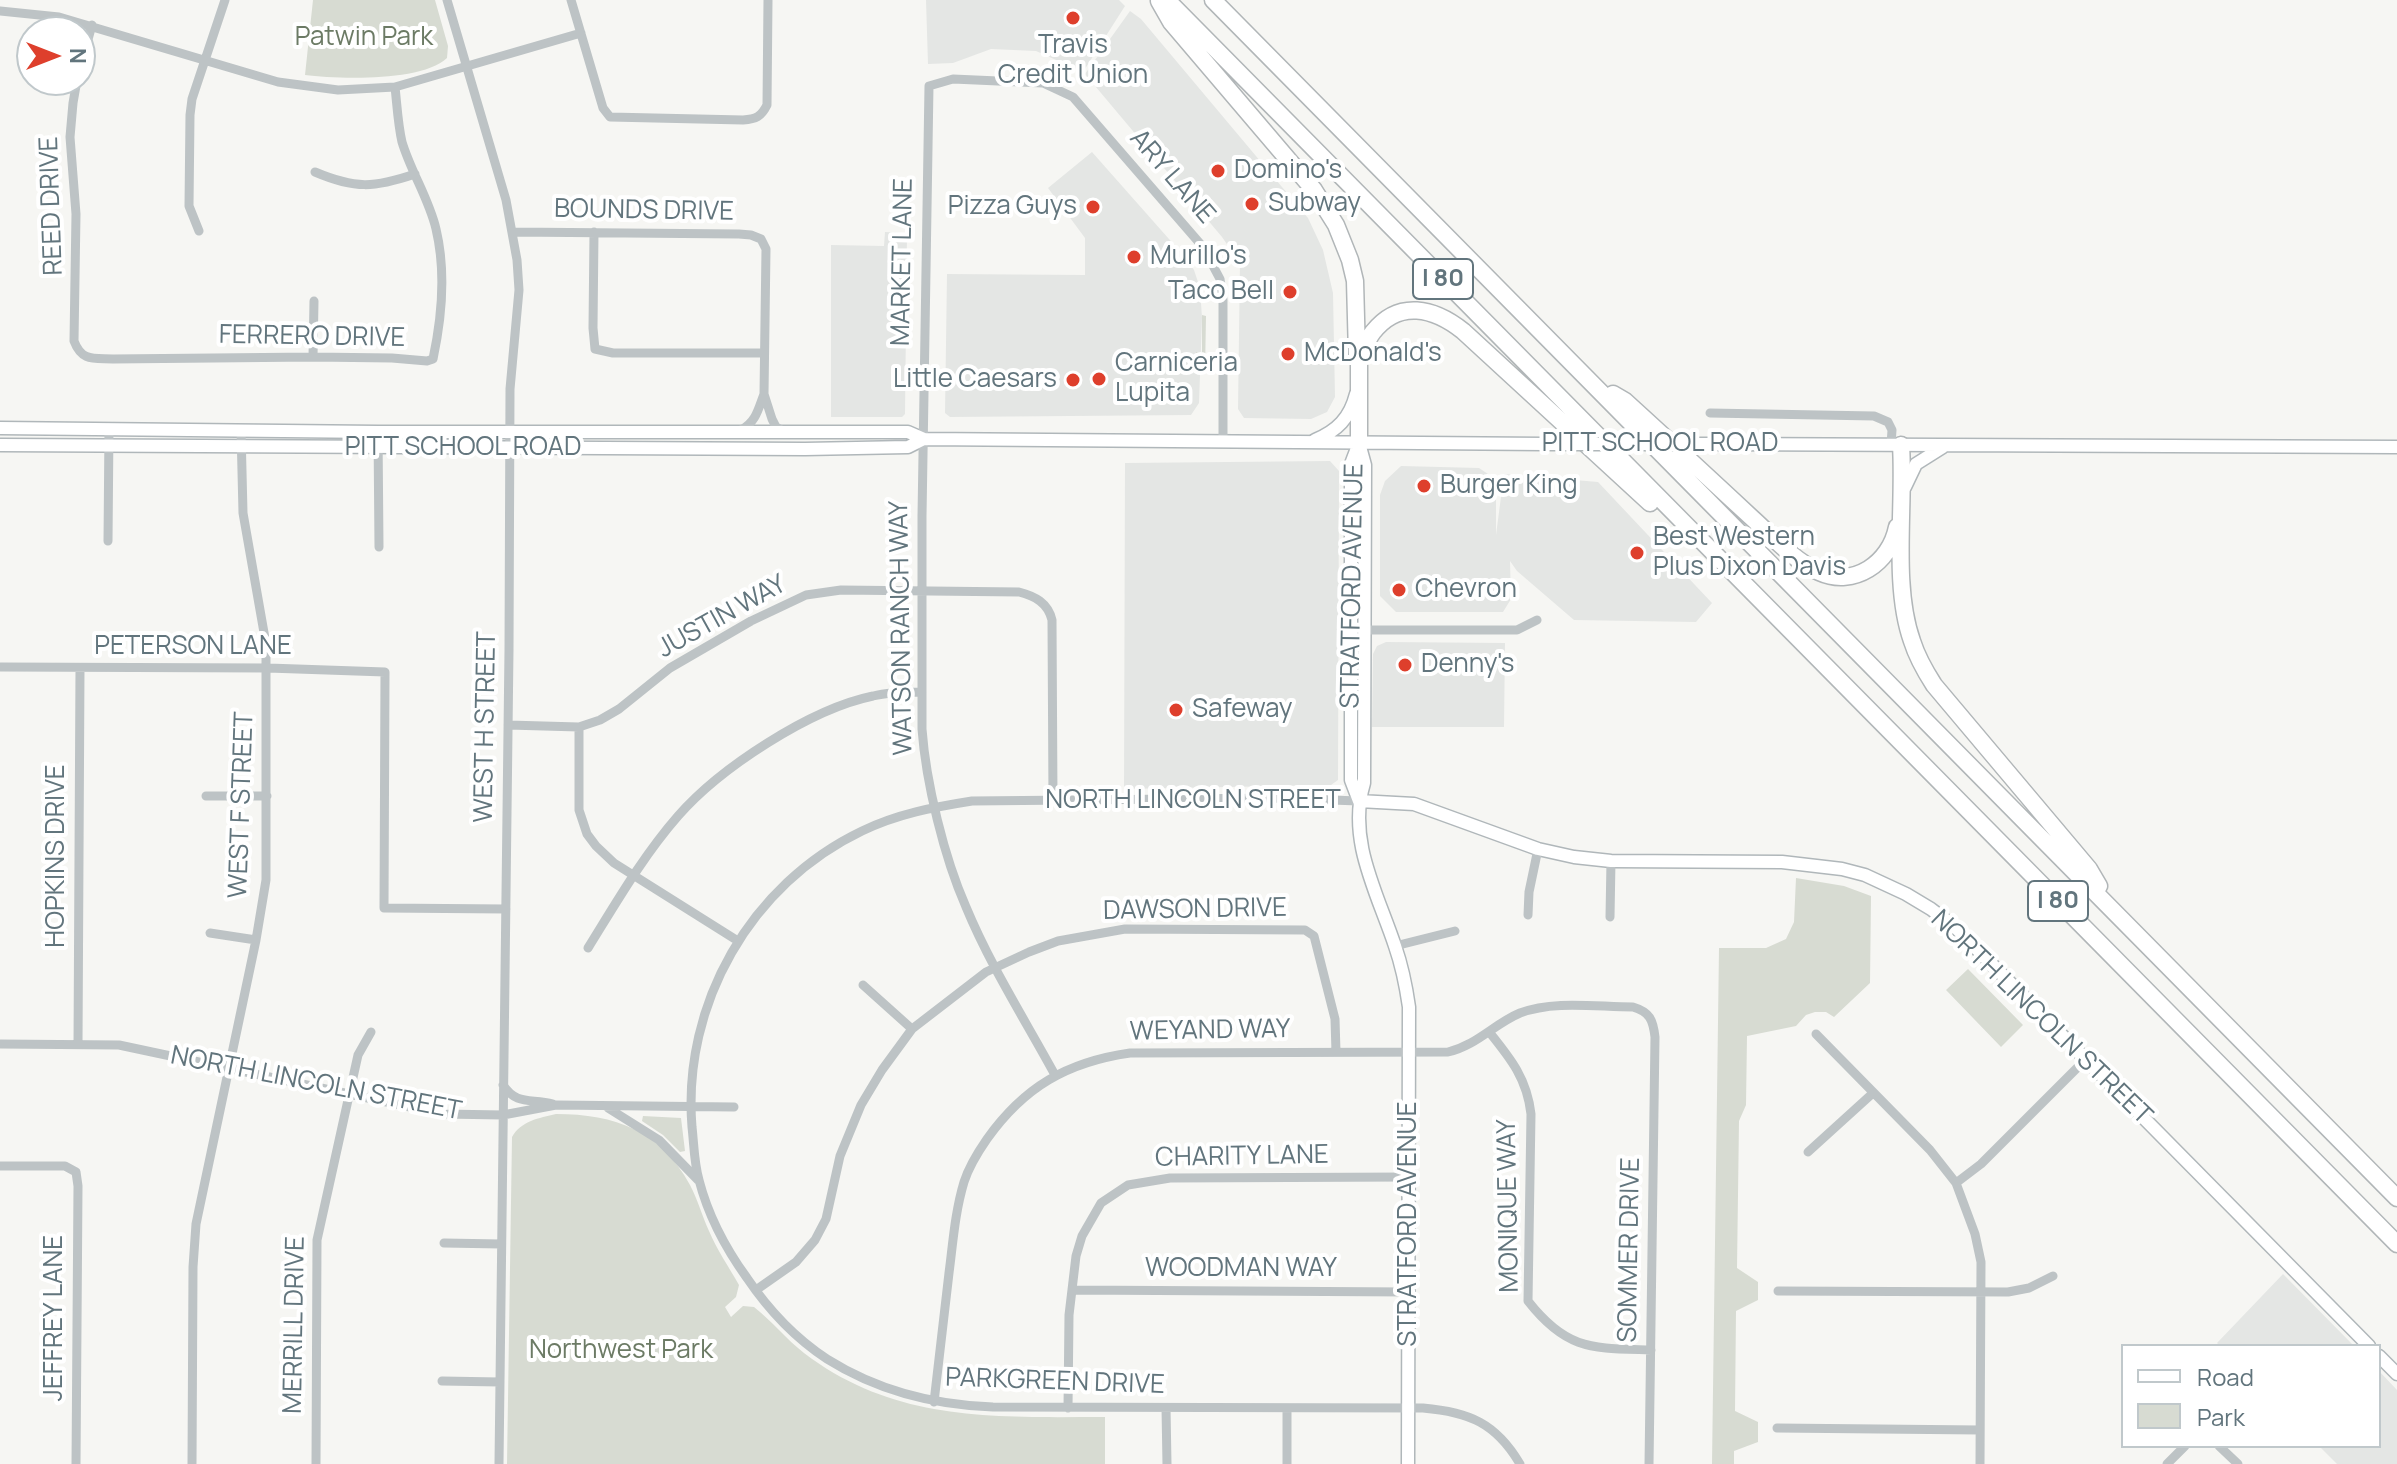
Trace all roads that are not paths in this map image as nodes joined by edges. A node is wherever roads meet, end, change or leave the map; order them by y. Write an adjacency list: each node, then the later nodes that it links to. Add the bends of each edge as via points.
1 (225, 0): 12 (street)
2 (447, 0): 13 (street, WEST H STREET)
3 (571, 0): 11 (street)
4 (768, 0): 11 (street, via 767,105 756,119 610,117)
5 (1159, 0): 26 (highway, via 1171,22 1314,190 1336,225 1355,281)
6 (1167, 0): 52 (highway, I 80)
7 (1213, 0): 27 (highway, I 80)
8 (0, 11): 9 (street)
9 (49, 16)
10 (96, 26): 12 (street)
11 (581, 33): 13 (street)
12 (206, 60): 15 (street, via 309,87); 19 (street, via 190,115 189,206)
13 (467, 67): 15 (street); 20 (street, WEST H STREET)
14 (929, 86): 37 (street, MARKET LANE); 38 (street, ARY LANE, via 953,79 1043,83 1073,97 1203,247 1220,279 1223,300)
15 (395, 87): 18 (street, FERRERO DRIVE, via 402,142)
16 (74, 96): 23 (street, REED DRIVE, via 70,137 76,214)
17 (315, 172): 18 (street, via 371,186)
18 (415, 174): 25 (street, FERRERO DRIVE, via 436,228 441,263 433,359)
19 (199, 231)
20 (513, 232): 21 (street, BOUNDS DRIVE); 33 (street, WEST H STREET, via 519,290)
21 (594, 232): 24 (street, BOUNDS DRIVE, via 739,234 761,239 766,249); 24 (street, via 595,349)
22 (314, 301): 25 (street)
23 (73, 331): 25 (street, FERRERO DRIVE, via 78,352 88,358)
24 (764, 353): 28 (street, BOUNDS DRIVE)
25 (313, 357)
26 (1359, 370): 39 (street, via 1348,417 1330,433); 40 (highway); 52 (highway, via 1369,338 1388,318 1425,310 1448,319 1644,498)
27 (1588, 380): 49 (highway, via 1625,401 1816,571 1842,577 1861,574 1878,563 1895,537); 72 (highway, I 80)
28 (764, 394): 34 (street, BOUNDS DRIVE, via 755,419); 36 (street, BOUNDS DRIVE, via 776,427)
29 (1710, 413): 42 (street, via 1874,416 1888,422)
30 (0, 428): 31 (street, PITT SCHOOL ROAD)
31 (109, 428): 32 (street, PITT SCHOOL ROAD); 44 (street)
32 (241, 430): 35 (street, PITT SCHOOL ROAD); 45 (street, WEST F STREET)
33 (510, 431): 34 (street, PITT SCHOOL ROAD); 35 (street, PITT SCHOOL ROAD); 48 (street, WEST H STREET)
34 (739, 431): 36 (street, PITT SCHOOL ROAD)
35 (378, 432): 46 (street)
36 (785, 432): 37 (street, PITT SCHOOL ROAD, via 908,432)
37 (924, 439): 38 (street, PITT SCHOOL ROAD); 48 (street, PITT SCHOOL ROAD, via 908,447); 53 (street, WATSON RANCH WAY)
38 (1223, 442): 39 (street, PITT SCHOOL ROAD)
39 (1304, 442): 40 (street, PITT SCHOOL ROAD)
40 (1359, 443): 42 (street, PITT SCHOOL ROAD, bridge); 55 (street, STRATFORD AVENUE, via 1351,464); 56 (street, STRATFORD AVENUE, via 1365,465)
41 (0, 445): 44 (street, PITT SCHOOL ROAD)
42 (1896, 445): 43 (street, PITT SCHOOL ROAD); 49 (highway)
43 (1948, 445): 47 (street, PITT SCHOOL ROAD); 49 (street, via 1916,464)
44 (109, 446): 45 (street, PITT SCHOOL ROAD); 50 (street)
45 (241, 446): 46 (street, PITT SCHOOL ROAD); 59 (street, WEST F STREET, via 243,513)
46 (379, 447): 48 (street, PITT SCHOOL ROAD); 51 (street)
47 (2397, 447)
48 (510, 448): 61 (street, WEST H STREET)
49 (1900, 504): 72 (highway, via 1904,612 1921,663 1951,707 2089,869)
50 (108, 541)
51 (379, 547)
52 (1719, 558): 111 (highway, I 80)
53 (923, 591): 60 (street, WATSON RANCH WAY); 62 (street, JUSTIN WAY, via 806,595 670,668 619,709); 65 (street, JUSTIN WAY, via 1019,592 1034,596 1050,611)
54 (1537, 620): 56 (street, via 1517,630)
55 (1350, 630): 56 (street); 66 (street, STRATFORD AVENUE, via 1351,780)
56 (1365, 630): 66 (street, STRATFORD AVENUE, via 1364,783)
57 (0, 667): 58 (street, PETERSON LANE)
58 (80, 668): 59 (street, PETERSON LANE); 89 (street, HOPKINS DRIVE)
59 (268, 668): 64 (street, WEST F STREET); 71 (street, PETERSON LANE, via 385,672 384,908)
60 (922, 692): 67 (street, WATSON RANCH WAY, via 925,764); 70 (street, via 858,700 755,752 717,778 679,815)
61 (508, 725): 62 (street, JUSTIN WAY); 71 (street, WEST H STREET)
62 (579, 727): 70 (street, via 583,825 596,846)
63 (206, 796): 64 (street)
64 (267, 796): 77 (street, WEST F STREET, via 266,880)
65 (1053, 801): 66 (street, NORTH LINCOLN STREET); 67 (street, NORTH LINCOLN STREET, via 972,801)
66 (1359, 801): 68 (street, NORTH LINCOLN STREET, via 1414,804); 79 (street, STRATFORD AVENUE, via 1365,866)
67 (935, 807): 78 (street, NORTH LINCOLN STREET, via 882,822 833,847 782,887); 81 (street, WATSON RANCH WAY, via 966,910)
68 (1538, 849): 69 (street, NORTH LINCOLN STREET); 73 (street)
69 (1611, 861): 74 (street); 92 (street, NORTH LINCOLN STREET, via 1801,863 1865,875 1931,909 1957,929)
70 (633, 876): 78 (street); 80 (street)
71 (506, 909): 95 (street, WEST H STREET)
72 (2114, 912): 108 (highway, I 80)
73 (1528, 915)
74 (1610, 917)
75 (1455, 931): 79 (street)
76 (210, 933): 77 (street)
77 (256, 940): 93 (street, WEST F STREET)
78 (738, 941): 100 (street, NORTH LINCOLN STREET, via 701,1024)
79 (1395, 946): 91 (street, STRATFORD AVENUE, via 1409,1007)
80 (588, 948)
81 (996, 966): 83 (street, DAWSON DRIVE); 90 (street, DAWSON DRIVE, via 1058,941 1125,929 1305,930 1314,936 1318,950 1335,1019); 94 (street, WATSON RANCH WAY)
82 (863, 985): 83 (street)
83 (912, 1029): 113 (street, DAWSON DRIVE, via 861,1105 815,1240 796,1262)
84 (371, 1032): 97 (street, MERRILL DRIVE, via 358,1055)
85 (1490, 1033): 87 (street, WEYAND WAY, via 1504,1021 1537,1009 1633,1007 1653,1021); 91 (street, WEYAND WAY, via 1462,1049); 119 (street, MONIQUE WAY, via 1515,1064 1529,1095 1528,1301 1578,1343)
86 (1816, 1034): 96 (street)
87 (1655, 1037): 119 (street, SOMMER DRIVE)
88 (0, 1044): 89 (street, NORTH LINCOLN STREET)
89 (78, 1044): 93 (street, NORTH LINCOLN STREET, via 119,1045)
90 (1336, 1052): 91 (street, WEYAND WAY); 94 (street, WEYAND WAY, via 1130,1053)
91 (1410, 1053): 105 (street, STRATFORD AVENUE)
92 (2086, 1059): 107 (street); 118 (street, NORTH LINCOLN STREET)
93 (230, 1068): 97 (street, NORTH LINCOLN STREET); 134 (street, WEST F STREET, via 196,1224)
94 (1055, 1075): 124 (street, WEYAND WAY, via 1001,1118 965,1180)
95 (503, 1085): 98 (street, via 510,1096); 102 (street, WEST H STREET)
96 (1873, 1093): 103 (street); 107 (street)
97 (349, 1094): 102 (street, NORTH LINCOLN STREET, via 431,1112); 135 (street, MERRILL DRIVE, via 317,1240)
98 (556, 1105): 99 (street, NORTH LINCOLN STREET); 102 (street, NORTH LINCOLN STREET)
99 (605, 1106): 100 (street, NORTH LINCOLN STREET); 106 (street, via 659,1140)
100 (691, 1106): 101 (street); 106 (street, PARKGREEN DRIVE)
101 (734, 1107)
102 (503, 1115): 110 (street, WEST H STREET)
103 (1808, 1152)
104 (0, 1166): 133 (street, JEFFREY LANE, via 65,1166 76,1172)
105 (1409, 1177): 114 (street, CHARITY LANE, via 1170,1178 1128,1185 1101,1203 1090,1220 1076,1256); 116 (street, STRATFORD AVENUE)
106 (699, 1182): 113 (street, PARKGREEN DRIVE, via 729,1252)
107 (1956, 1183): 117 (street, via 1975,1234)
108 (2397, 1198)
109 (444, 1243): 110 (street)
110 (501, 1244): 123 (street, WEST H STREET)
111 (2397, 1244)
112 (2053, 1276): 117 (street, via 2029,1288)
113 (756, 1290): 124 (street, PARKGREEN DRIVE, via 780,1321 826,1358 887,1388)
114 (1073, 1290): 116 (street, WOODMAN WAY); 125 (street, CHARITY LANE)
115 (1778, 1291): 117 (street)
116 (1409, 1292): 128 (street, STRATFORD AVENUE)
117 (1982, 1292): 130 (street)
118 (2367, 1344)
119 (1651, 1350): 141 (street, SOMMER DRIVE)
120 (2381, 1358): 121 (street)
121 (2397, 1374)
122 (442, 1381): 123 (street)
123 (500, 1382): 136 (street, WEST H STREET)
124 (934, 1402): 125 (street, PARKGREEN DRIVE)
125 (1068, 1408): 126 (street, PARKGREEN DRIVE)
126 (1166, 1408): 127 (street, PARKGREEN DRIVE); 137 (street)
127 (1287, 1408): 128 (street, PARKGREEN DRIVE); 138 (street)
128 (1408, 1409): 139 (street, STRATFORD AVENUE); 140 (street, PARKGREEN DRIVE, via 1448,1410 1471,1417 1506,1441)
129 (1777, 1428): 130 (street)
130 (1980, 1430): 142 (street)
131 (2183, 1448): 143 (street)
132 (2221, 1448): 144 (street)
133 (76, 1464)
134 (192, 1464)
135 (316, 1464)
136 (499, 1464)
137 (1167, 1464)
138 (1287, 1464)
139 (1408, 1464)
140 (1520, 1464)
141 (1649, 1464)
142 (1980, 1464)
143 (2167, 1464)
144 (2238, 1464)

